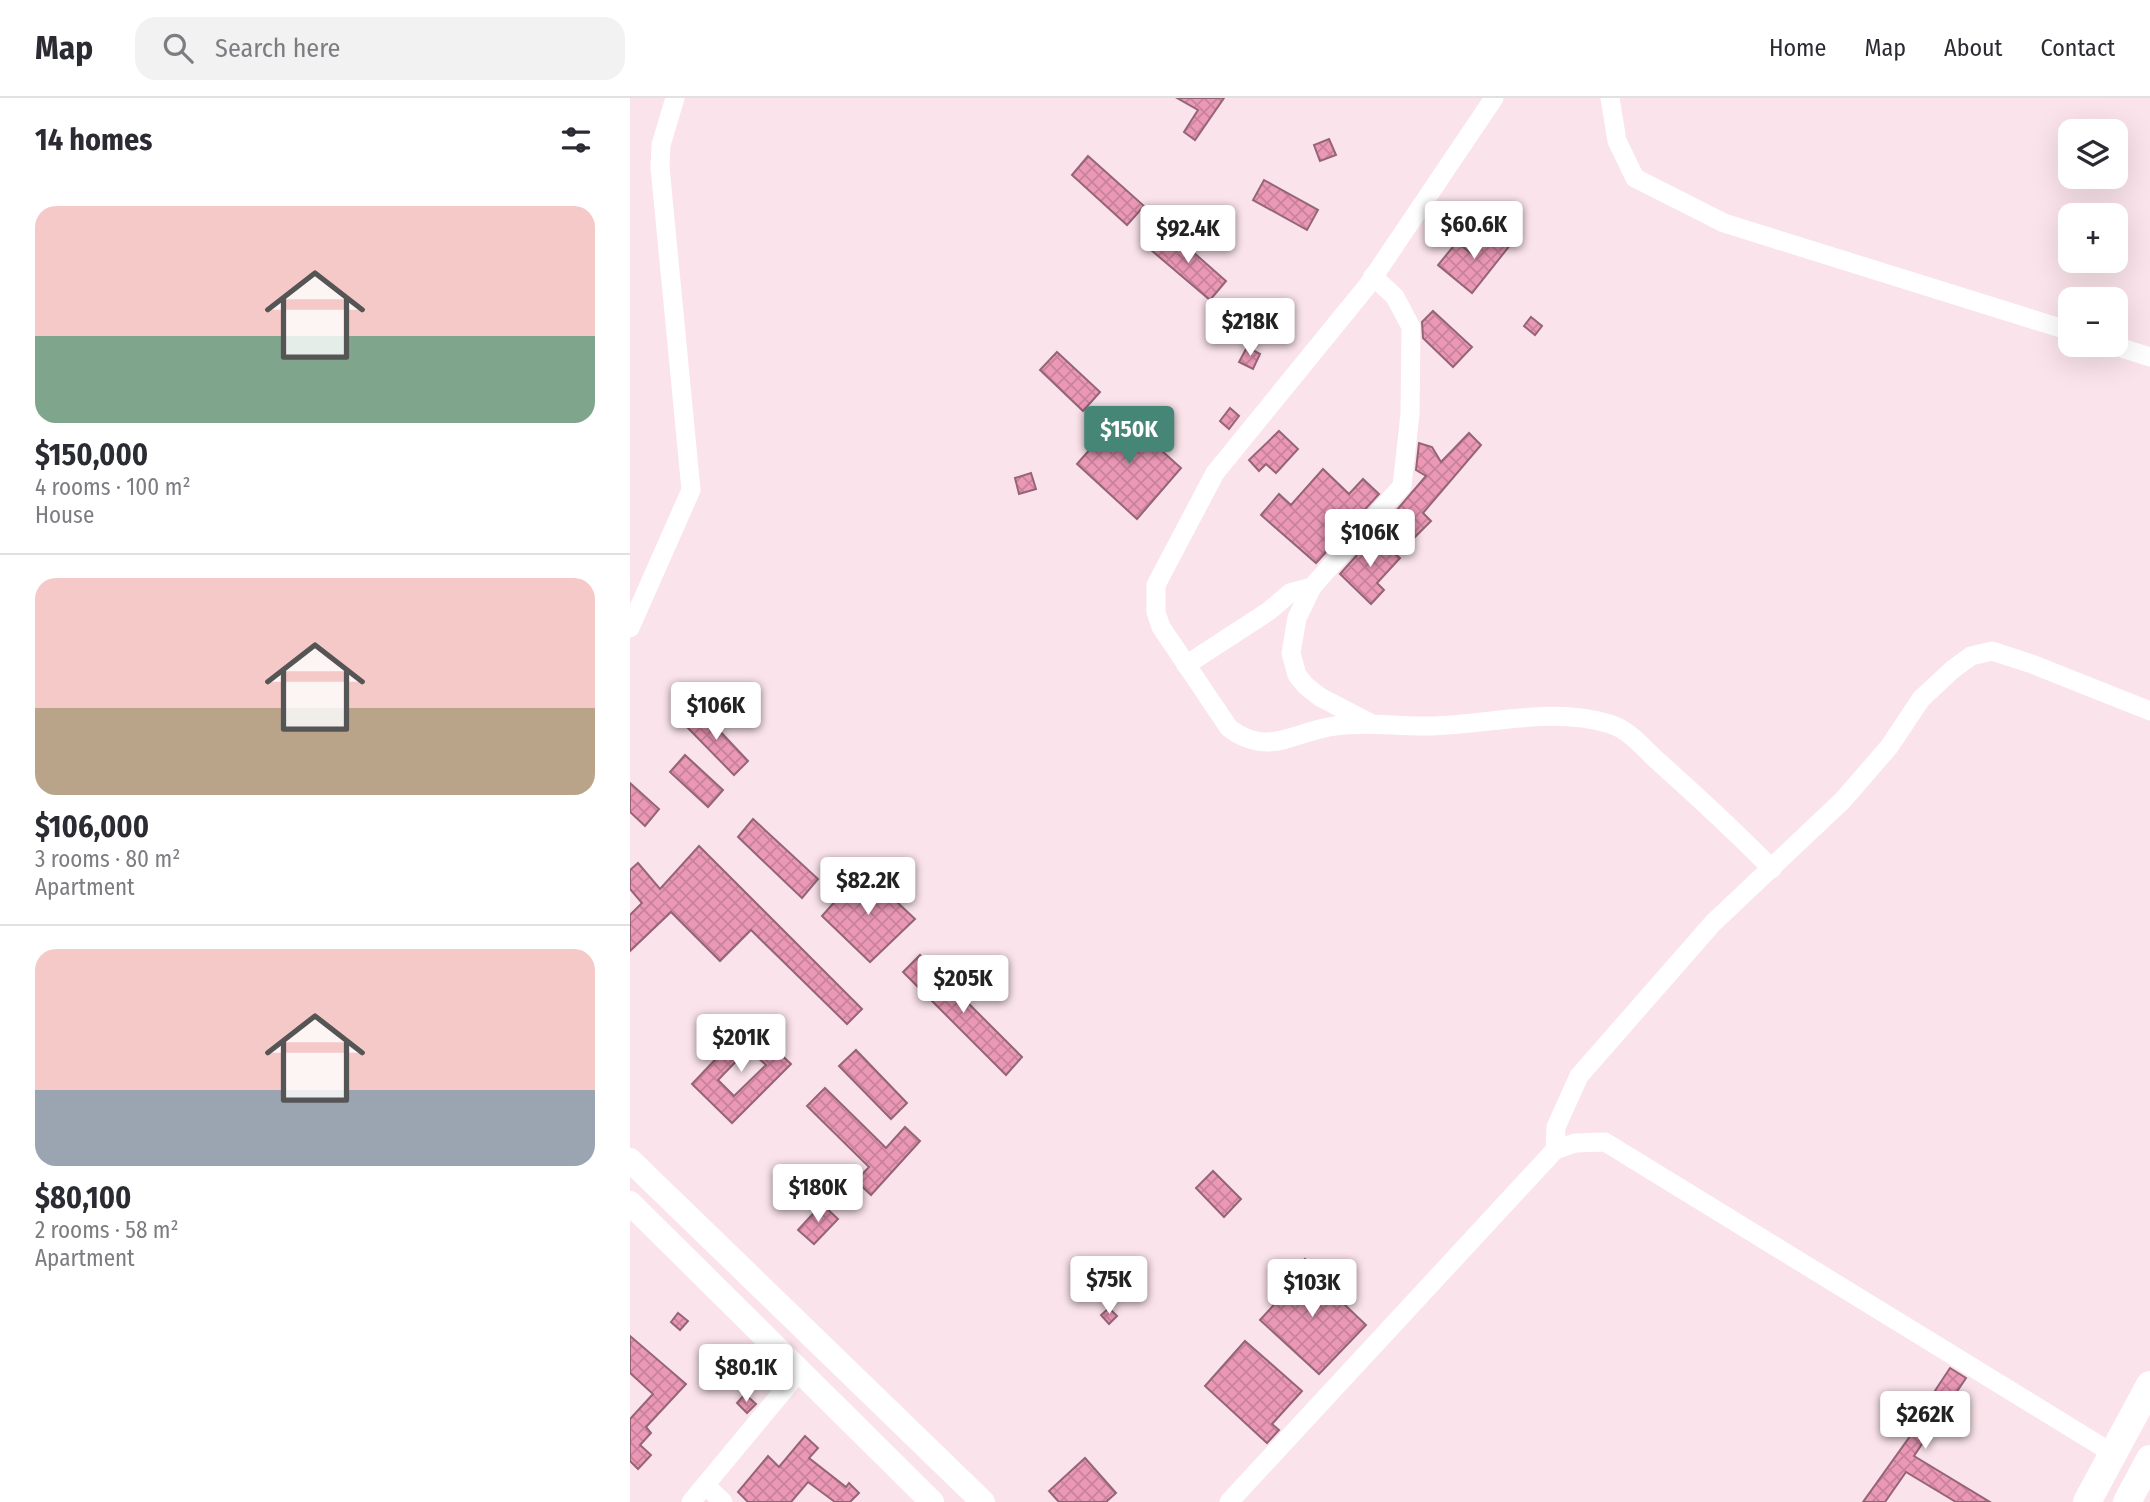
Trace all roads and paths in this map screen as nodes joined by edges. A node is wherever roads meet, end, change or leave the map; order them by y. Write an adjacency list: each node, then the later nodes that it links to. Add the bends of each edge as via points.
1 (675, 98): 9 (street, via 661,145 660,167 691,490)
2 (1494, 98): 4 (street)
3 (1610, 98): 5 (street, via 1618,141 1635,178 1724,223)
4 (1373, 276): 8 (street, via 1395,297 1411,327 1410,414 1402,486); 10 (street, via 1215,473 1156,585 1161,627)
5 (2058, 327)
6 (2128, 350): 7 (street)
7 (2150, 357)
8 (1312, 587): 10 (street, via 1290,593); 12 (street, via 1291,638 1297,674 1320,697)
9 (630, 628)
10 (1186, 665): 12 (street, via 1229,728 1242,738 1286,741 1332,726)
11 (2150, 711): 13 (street, via 2032,663 1992,651 1971,656 1921,699 1889,747 1843,800)
12 (1371, 723): 13 (street, via 1430,726 1541,715 1612,724 1720,815)
13 (1772, 869): 14 (street, via 1713,923 1579,1076 1556,1127)
14 (1555, 1150): 19 (street, via 1575,1143 1605,1142); 26 (street)
15 (633, 1170): 25 (main road)
16 (630, 1203): 17 (main road)
17 (799, 1372): 21 (street); 24 (main road)
18 (2150, 1385): 19 (highway)
19 (2112, 1453): 27 (highway)
20 (2150, 1459): 28 (highway)
21 (706, 1486): 22 (street); 23 (street)
22 (691, 1502)
23 (723, 1502)
24 (932, 1502)
25 (983, 1502)
26 (1229, 1502)
27 (2087, 1502)
28 (2127, 1502)

